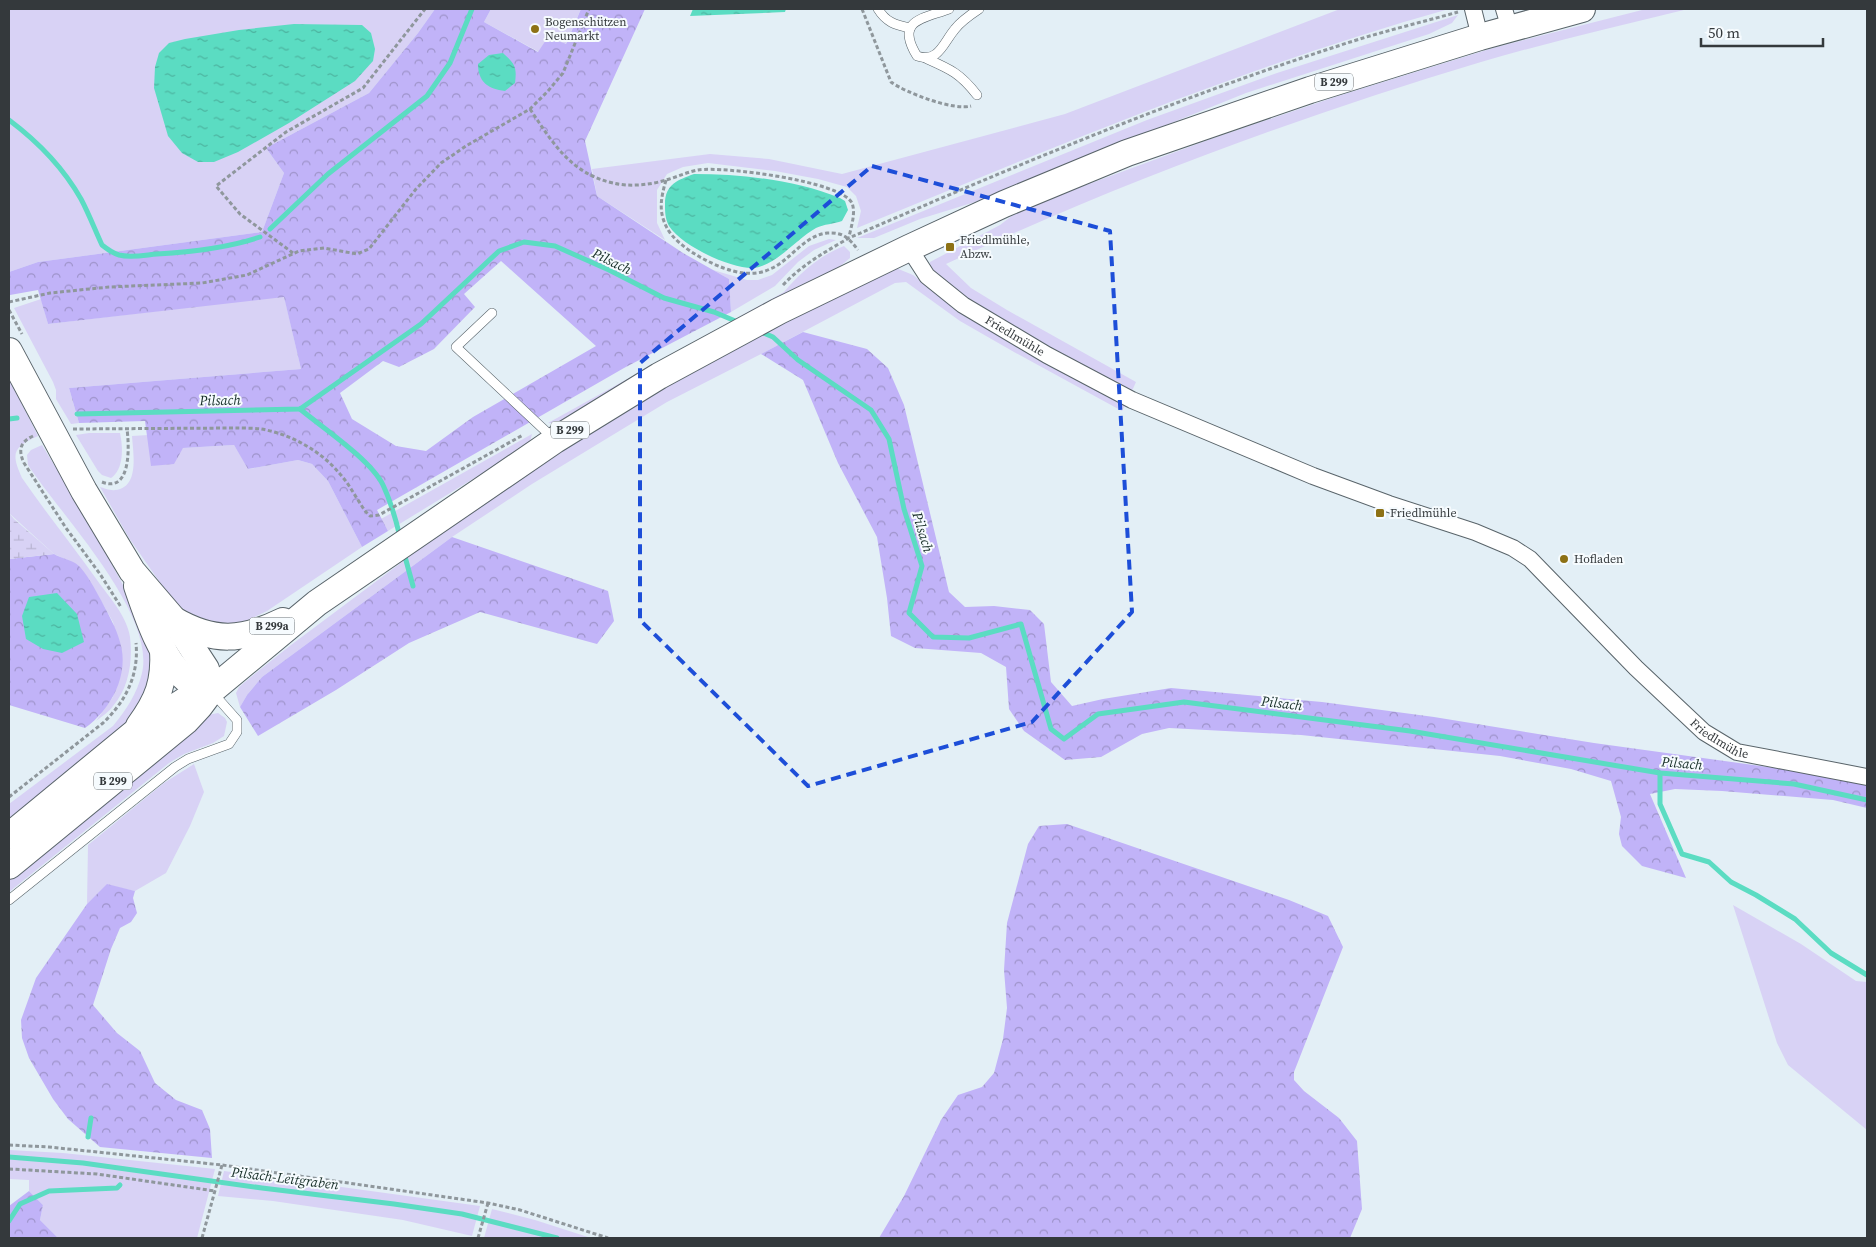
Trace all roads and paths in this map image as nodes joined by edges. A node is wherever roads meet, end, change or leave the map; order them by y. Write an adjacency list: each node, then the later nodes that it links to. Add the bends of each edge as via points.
1 (425, 9): 18 (path, via 363,88 286,132 216,186 240,214)
2 (589, 9): 14 (path, via 563,73)
3 (862, 9): 13 (path, via 891,82 898,88 964,108 980,102)
4 (878, 9): 10 (lane, via 895,25)
5 (949, 9): 10 (lane, via 915,22)
6 (979, 9): 12 (lane, via 955,29 935,55)
7 (1582, 9): 9 (main road, B 299)
8 (1465, 10): 11 (street); 16 (path, via 1342,44 1209,91 1096,134)
9 (1507, 19): 11 (main road, B 299)
10 (910, 28): 12 (lane, via 910,44 917,56)
11 (1480, 37): 17 (main road, B 299, via 1310,90 1136,150)
12 (925, 58): 13 (lane, via 956,73)
13 (977, 95)
14 (530, 109): 15 (path, via 555,147 591,175 626,185); 18 (path, via 441,163 416,189 370,249 358,254 324,248)
15 (666, 180): 16 (path, via 699,170 724,170 792,179 836,190 852,204); 16 (path, via 660,202 662,216 675,239 707,260 734,272 756,274 772,269 805,242 824,234 837,233)
16 (848, 238): 19 (path, via 796,271)
17 (908, 248): 19 (main road, B 299); 38 (street, Friedlmühle, via 926,276 963,305 1132,400 1313,476 1513,548 1530,559 1636,668 1704,732 1737,752)
18 (293, 253): 20 (path, via 247,275 202,283 109,287 50,293)
19 (779, 301): 27 (main road, B 299, via 735,334 658,376)
20 (9, 302)
21 (9, 310): 23 (path)
22 (492, 313): 27 (lane, via 456,347)
23 (16, 343): 30 (main road, B 299a, via 84,491)
24 (70, 429): 25 (path)
25 (127, 429): 28 (path, via 129,448 125,472 114,483); 29 (path, via 234,428 261,429 280,434 325,458 370,516 380,515)
26 (34, 435): 32 (path, via 24,440 20,447 24,463)
27 (554, 440): 31 (main road, B 299)
28 (97, 479)
29 (400, 504)
30 (132, 571): 33 (main road, B 299a); 35 (main road, B 299a)
31 (317, 603): 33 (main road, B 299a, via 250,635 224,637 199,632); 36 (main road, B 299)
32 (124, 614)
33 (174, 620): 36 (main road, B 299a, via 206,669)
34 (134, 635): 39 (path, via 135,671 114,712)
35 (163, 649): 36 (main road, B 299a, via 186,678); 37 (main road, B 299a, via 160,691)
36 (211, 691): 37 (main road, B 299, via 189,698); 41 (main road, B 299, via 186,721); 42 (lane, via 237,720 237,732 229,744 175,767)
37 (133, 734): 40 (main road, B 299)
38 (1867, 777)
39 (9, 797)
40 (9, 836)
41 (9, 866)
42 (9, 900)
43 (9, 1145): 44 (path)
44 (222, 1166): 46 (path); 47 (path)
45 (9, 1169): 46 (path, via 97,1174)
46 (215, 1191): 48 (path)
47 (488, 1203): 49 (path); 50 (path)
48 (202, 1238)
49 (478, 1238)
50 (608, 1238)

